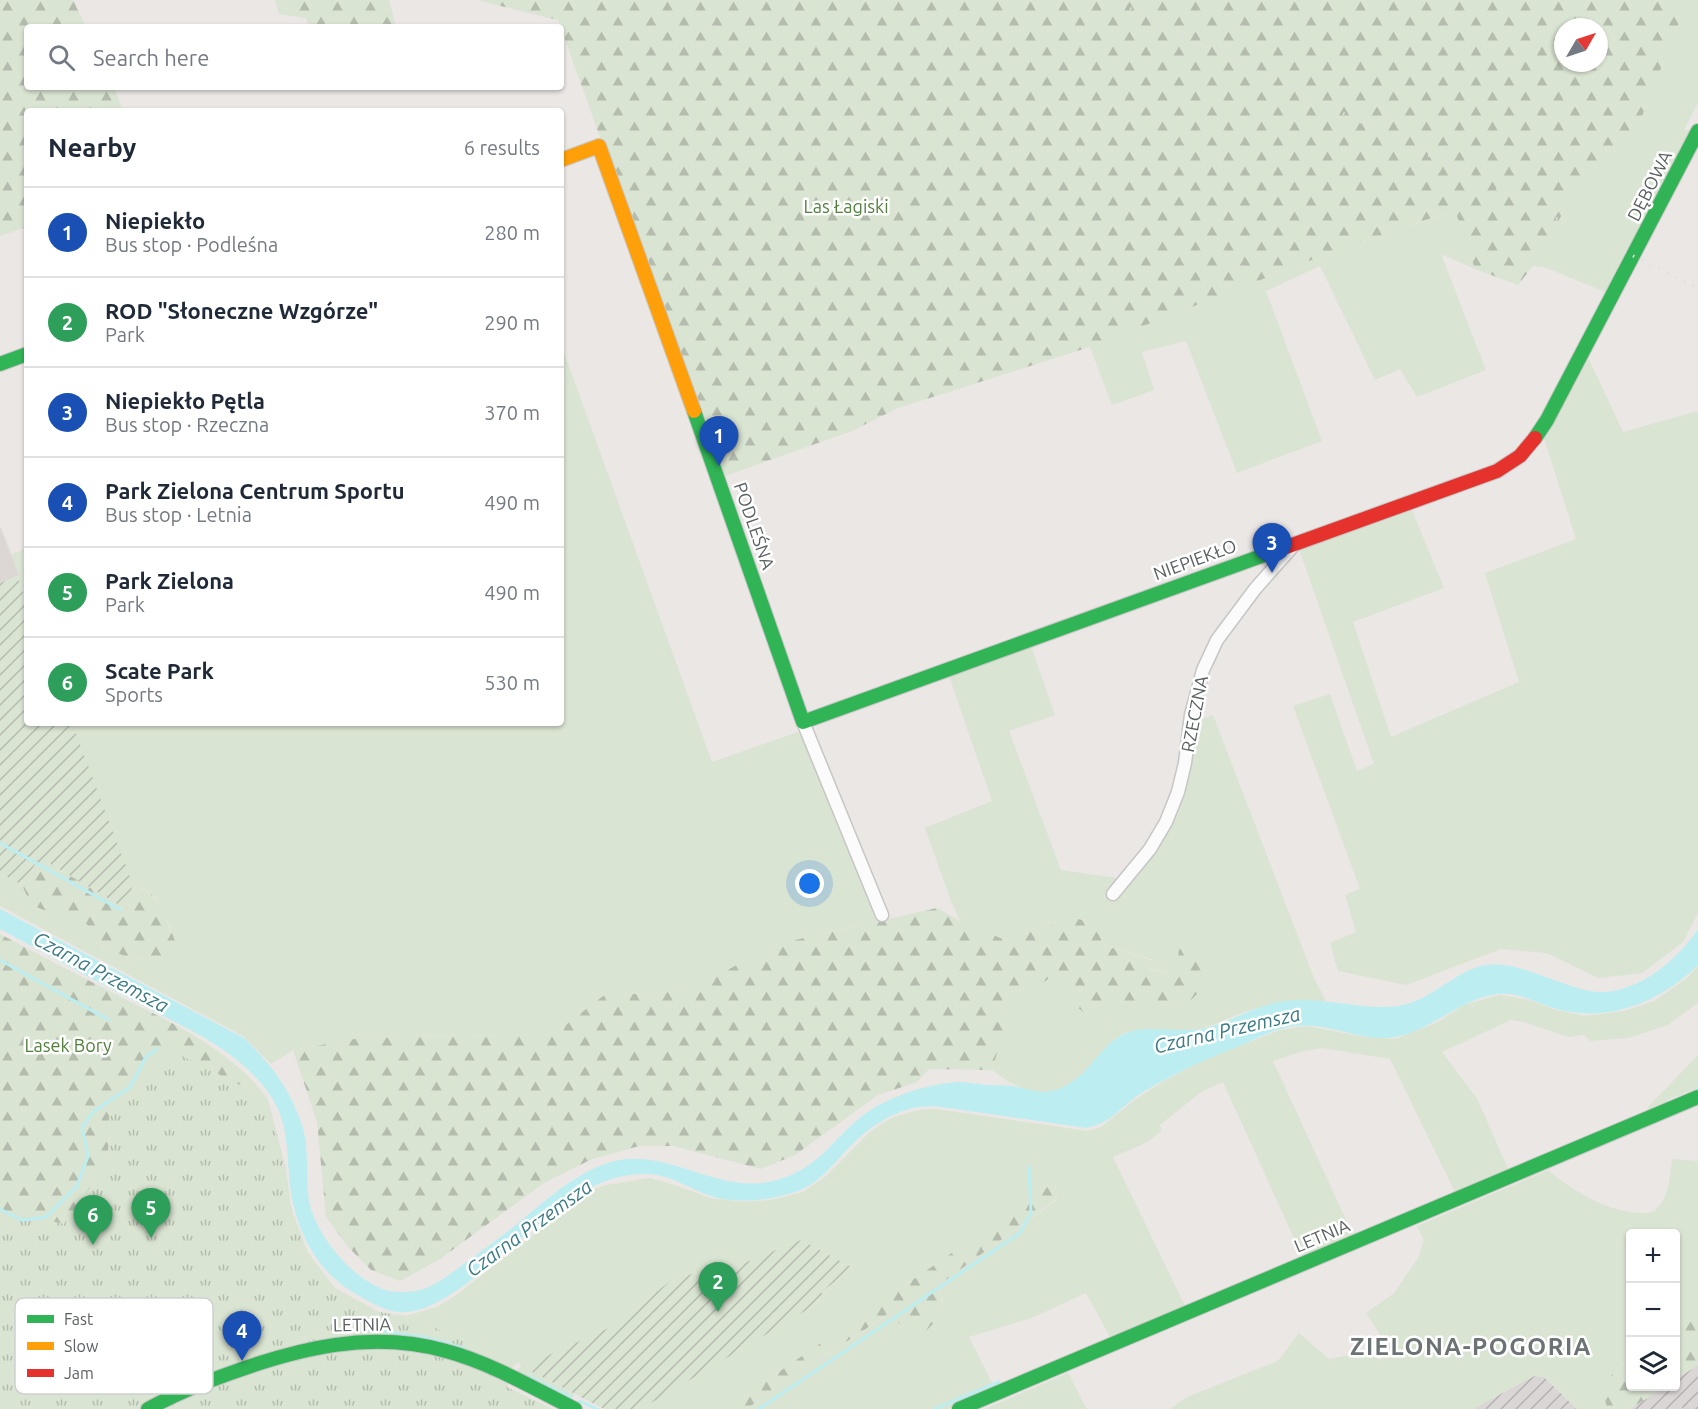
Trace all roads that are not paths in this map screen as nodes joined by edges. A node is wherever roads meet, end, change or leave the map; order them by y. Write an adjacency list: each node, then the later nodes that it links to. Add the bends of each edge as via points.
1 (1698, 131): 3 (street, DĘBOWA)
2 (564, 159): 7 (street, PODLEŚNA, via 599,146)
3 (1598, 325): 6 (street, NIEPIEKŁO, via 1544,426 1512,463)
4 (24, 355): 5 (street)
5 (0, 364)
6 (1295, 543): 7 (street, NIEPIEKŁO); 8 (street, RZECZNA, via 1217,640 1201,678 1178,792 1166,822 1150,849)
7 (803, 722): 9 (street, PODLEŚNA)
8 (1113, 894)
9 (882, 915)
10 (1698, 1097): 15 (street, LETNIA)
11 (213, 1380): 14 (street, LETNIA, via 283,1354 336,1342 374,1340 417,1344 457,1354)
12 (177, 1394): 13 (street, LETNIA)
13 (148, 1409)
14 (575, 1409)
15 (959, 1409)

